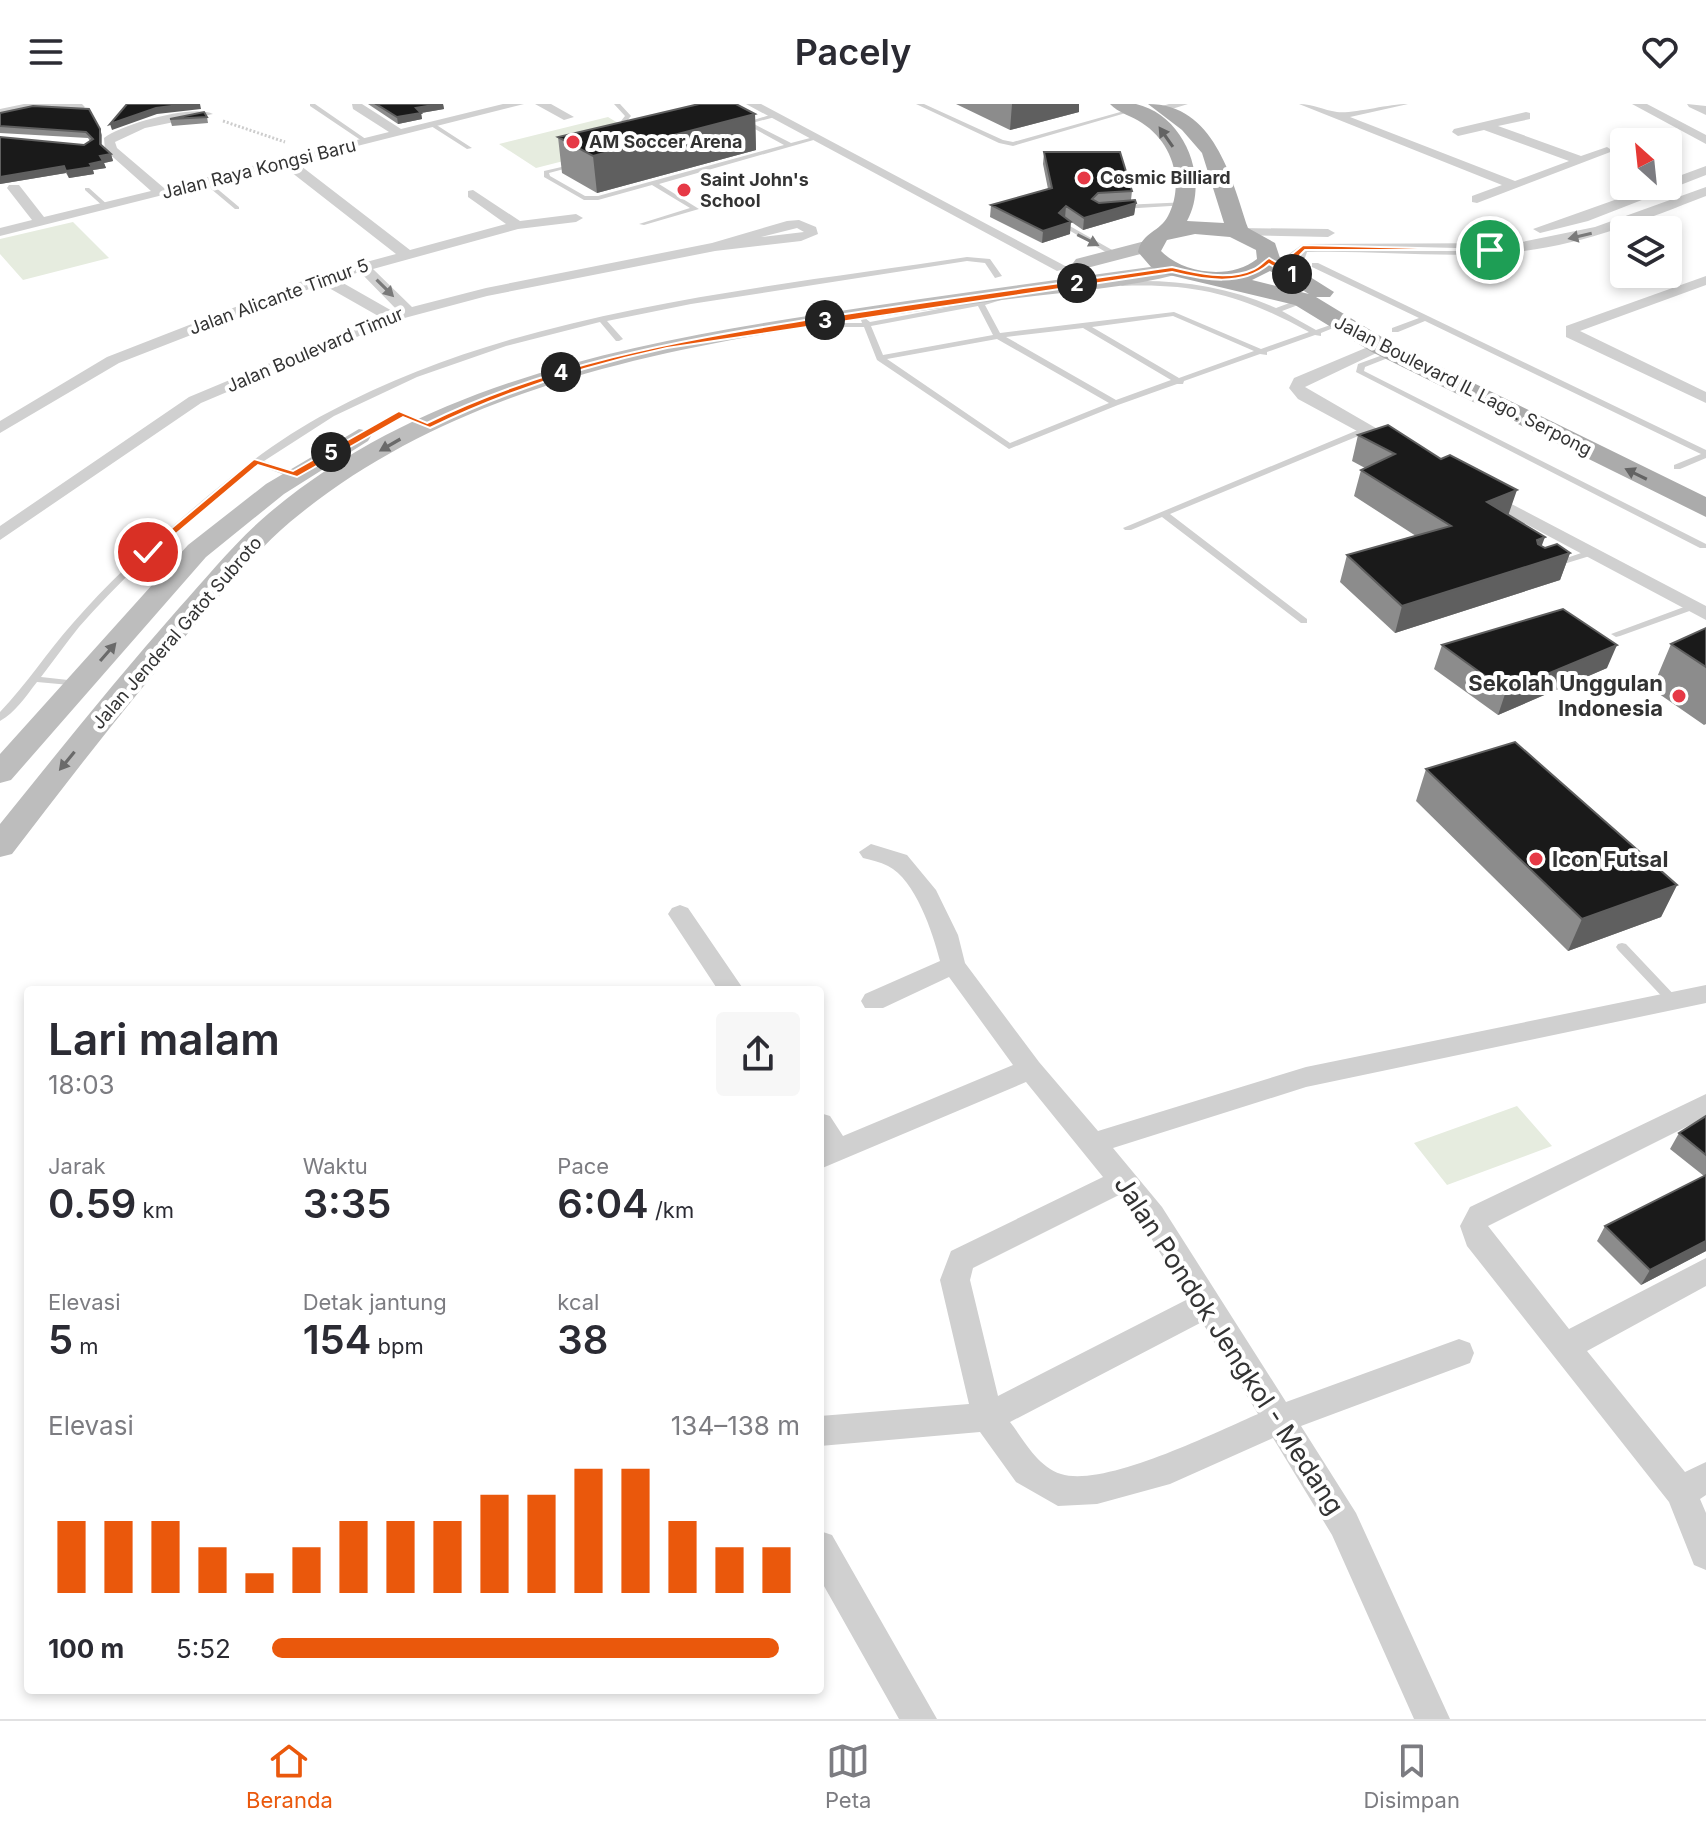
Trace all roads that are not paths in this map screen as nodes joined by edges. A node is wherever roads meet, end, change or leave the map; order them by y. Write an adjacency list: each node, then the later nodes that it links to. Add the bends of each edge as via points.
1 (41, 104): 19 (street)
2 (49, 104): 16 (street)
3 (518, 104): 27 (street, Jalan Raya Kongsi Baru)
4 (541, 104): 24 (street)
5 (617, 104): 25 (lane, via 628,116)
6 (752, 104): 21 (street)
7 (919, 104): 17 (lane, via 1013,144)
8 (1305, 104): 22 (street)
9 (1402, 104): 22 (street)
10 (1515, 104): 23 (street)
11 (1638, 104): 33 (street)
12 (1693, 104): 18 (street)
13 (312, 105): 34 (lane)
14 (357, 106): 31 (street)
15 (1168, 106): 69 (main road, via 1212,152)
16 (79, 107)
17 (1127, 107): 54 (main road, one-way to 17, via 1189,185 1172,143 1159,126)
18 (1706, 111)
19 (0, 113)
20 (207, 114): 50 (street, via 148,124 108,141 111,150)
21 (773, 116): 26 (lane); 32 (street)
22 (1337, 116): 46 (street)
23 (1526, 116): 28 (street); 37 (street)
24 (568, 117)
25 (624, 121)
26 (747, 123): 29 (lane); 35 (lane)
27 (433, 125): 31 (street, Jalan Raya Kongsi Baru); 36 (lane)
28 (1485, 126): 30 (street); 37 (street)
29 (732, 127)
30 (1458, 132)
31 (400, 134): 34 (street, Jalan Raya Kongsi Baru)
32 (814, 139): 35 (lane); 76 (street)
33 (1706, 140)
34 (367, 142): 44 (street, Jalan Raya Kongsi Baru)
35 (789, 145): 45 (lane)
36 (469, 148)
37 (1550, 149): 39 (street)
38 (1607, 151): 39 (street)
39 (1582, 161): 46 (street)
40 (582, 163): 45 (lane, via 546,172 547,177 584,198)
41 (296, 169): 72 (street)
42 (1706, 170): 43 (street)
43 (1682, 180)
44 (206, 182): 50 (street, Jalan Raya Kongsi Baru); 57 (lane)
45 (653, 183): 64 (lane, via 696,209)
46 (1514, 185): 52 (street)
47 (14, 188): 62 (street)
48 (87, 189): 55 (lane)
49 (1706, 191): 60 (street)
50 (162, 193): 55 (street, Jalan Raya Kongsi Baru)
51 (473, 194): 65 (street)
52 (1477, 199)
53 (1630, 200): 58 (street)
54 (1187, 203): 56 (lane); 67 (main road)
55 (107, 207): 62 (street, Jalan Raya Kongsi Baru)
56 (1113, 207)
57 (237, 208)
58 (1609, 208): 59 (street); 69 (street, via 1554,226 1479,236)
59 (1631, 216)
60 (1641, 216)
61 (576, 218): 65 (street, Jalan Alicante Timur 5)
62 (41, 222): 68 (street, Jalan Raya Kongsi Baru)
63 (1067, 222): 73 (lane, one-way to 73, via 1064,225 1073,232)
64 (642, 224)
65 (517, 225): 72 (street, Jalan Alicante Timur 5)
66 (1610, 227): 79 (street, one-way to 79, via 1579,237 1490,250 1303,248 1296,254)
67 (1169, 231): 69 (main road, via 1210,227); 70 (main road)
68 (0, 232)
69 (1238, 232): 74 (main road, Jalan Boulevard IL Lago. Serpong, via 1267,248)
70 (1149, 246): 73 (street, Jalan Jenderal Gatot Subroto); 78 (main road, via 1153,259)
71 (715, 247): 71 (street, Jalan Boulevard Timur, via 801,237 811,230 787,225); 86 (street, Jalan Boulevard Timur, via 516,285)
72 (406, 254): 75 (street, Jalan Alicante Timur 5)
73 (1117, 255): 76 (street, Jalan Jenderal Gatot Subroto)
74 (1269, 261): 79 (main road, Jalan Boulevard IL Lago. Serpong); 81 (main road, via 1256,271)
75 (362, 266): 80 (street, Jalan Alicante Timur 5); 86 (street, one-way to 86)
76 (1062, 268): 77 (street, Jalan Jenderal Gatot Subroto)
77 (992, 269): 87 (street, Jalan Jenderal Gatot Subroto); 89 (lane, via 967,259)
78 (1172, 270): 81 (main road, Jalan Boulevard IL Lago. Serpong); 83 (street, Jalan Jenderal Gatot Subroto)
79 (1304, 270): 88 (lane); 94 (main road, Jalan Boulevard IL Lago. Serpong)
80 (323, 278): 86 (street); 104 (street, Jalan Alicante Timur 5, via 113,360)
81 (1216, 278): 84 (main road, Jalan Boulevard IL Lago. Serpong)
82 (1706, 280): 99 (street, via 1571,329 1574,337)
83 (979, 300): 85 (lane, via 1147,282 1224,291); 87 (street, Jalan Jenderal Gatot Subroto); 92 (lane)
84 (1303, 300): 85 (lane); 91 (main road, Jalan Boulevard IL Lago. Serpong)
85 (1276, 311): 91 (lane)
86 (400, 314): 118 (street, Jalan Boulevard Timur, via 195,400)
87 (855, 316): 93 (street, Jalan Jenderal Gatot Subroto); 96 (lane); 103 (street, Jalan Jenderal Gatot Subroto, via 602,360 491,395)
88 (1425, 318): 94 (lane); 109 (lane)
89 (602, 319): 93 (lane); 110 (lane, via 414,376 348,404)
90 (1084, 326): 92 (lane); 95 (lane, via 1174,314); 98 (lane)
91 (1328, 329): 94 (main road, Jalan Boulevard IL Lago. Serpong); 95 (lane)
92 (998, 336): 96 (lane); 101 (lane)
93 (619, 339): 102 (street, Jalan Jenderal Gatot Subroto, via 558,354)
94 (1390, 344): 105 (street, via 1300,381 1297,388); 106 (main road, Jalan Boulevard IL Lago. Serpong); 107 (main road, Jalan Boulevard IL Lago. Serpong); 119 (lane, via 1360,372)
95 (1264, 353): 98 (lane)
96 (880, 358): 101 (lane, via 1009,446)
97 (1706, 375): 99 (street)
98 (1180, 382): 101 (lane)
99 (1680, 386): 100 (street)
100 (1706, 398)
101 (1115, 403)
102 (403, 413): 103 (street); 112 (street, Jalan Jenderal Gatot Subroto)
103 (426, 426): 131 (street, Jalan Jenderal Gatot Subroto, one-way to 131, via 341,473 248,548 158,649)
104 (0, 428)
105 (1365, 430): 108 (street); 116 (lane)
106 (1609, 435): 107 (main road); 111 (main road, Jalan Boulevard IL Lago. Serpong)
107 (1583, 447): 115 (main road, Jalan Boulevard IL Lago. Serpong, one-way to 107)
108 (1407, 453)
109 (1706, 454): 111 (lane)
110 (257, 461): 112 (lane); 126 (lane, via 148,552 76,626)
111 (1677, 467): 113 (main road, Jalan Boulevard IL Lago. Serpong)
112 (293, 475): 127 (street, Jalan Jenderal Gatot Subroto, one-way to 112, via 197,551)
113 (1706, 481)
114 (1463, 484): 120 (street)
115 (1706, 508)
116 (1165, 515): 117 (lane); 123 (lane)
117 (1128, 528)
118 (0, 534)
119 (1705, 546)
120 (1590, 553): 121 (lane); 122 (street)
121 (1535, 569)
122 (1699, 611): 124 (lane)
123 (1304, 621)
124 (1616, 634)
125 (1678, 670): 128 (lane)
126 (35, 679): 127 (lane); 129 (lane)
127 (80, 685): 130 (street, Jalan Jenderal Gatot Subroto)
128 (1633, 690)
129 (0, 718)
130 (0, 773)
131 (0, 846)
132 (871, 852): 135 (street, Jalan Pondok Jengkol - Medang, via 899,861 928,896)
133 (680, 914): 136 (street)
134 (1622, 947): 139 (lane)
135 (953, 965): 138 (street); 140 (street, Jalan Pondok Jengkol - Medang)
136 (728, 986)
137 (1706, 994): 139 (street)
138 (874, 1001)
139 (1674, 1002): 142 (street, via 1306,1077)
140 (1030, 1069): 142 (street, Jalan Pondok Jengkol - Medang); 143 (street)
141 (1706, 1105): 147 (street, via 1480,1215 1474,1226 1477,1237)
142 (1095, 1143): 144 (street, Jalan Pondok Jengkol - Medang)
143 (828, 1154)
144 (1125, 1179): 146 (street, Jalan Pondok Jengkol - Medang); 149 (street, via 961,1260 955,1280)
145 (1706, 1271): 147 (street)
146 (1208, 1304): 149 (street); 150 (street, Jalan Pondok Jengkol - Medang)
147 (1565, 1347): 152 (street)
148 (1459, 1353): 150 (street)
149 (988, 1417): 150 (street, via 1027,1471 1058,1490 1097,1488 1170,1469); 151 (street)
150 (1278, 1420): 156 (street, Jalan Pondok Jengkol - Medang, via 1344,1524)
151 (824, 1431)
152 (1694, 1485): 153 (street)
153 (1706, 1553)
154 (824, 1554): 155 (street)
155 (919, 1719)
156 (1432, 1719)

